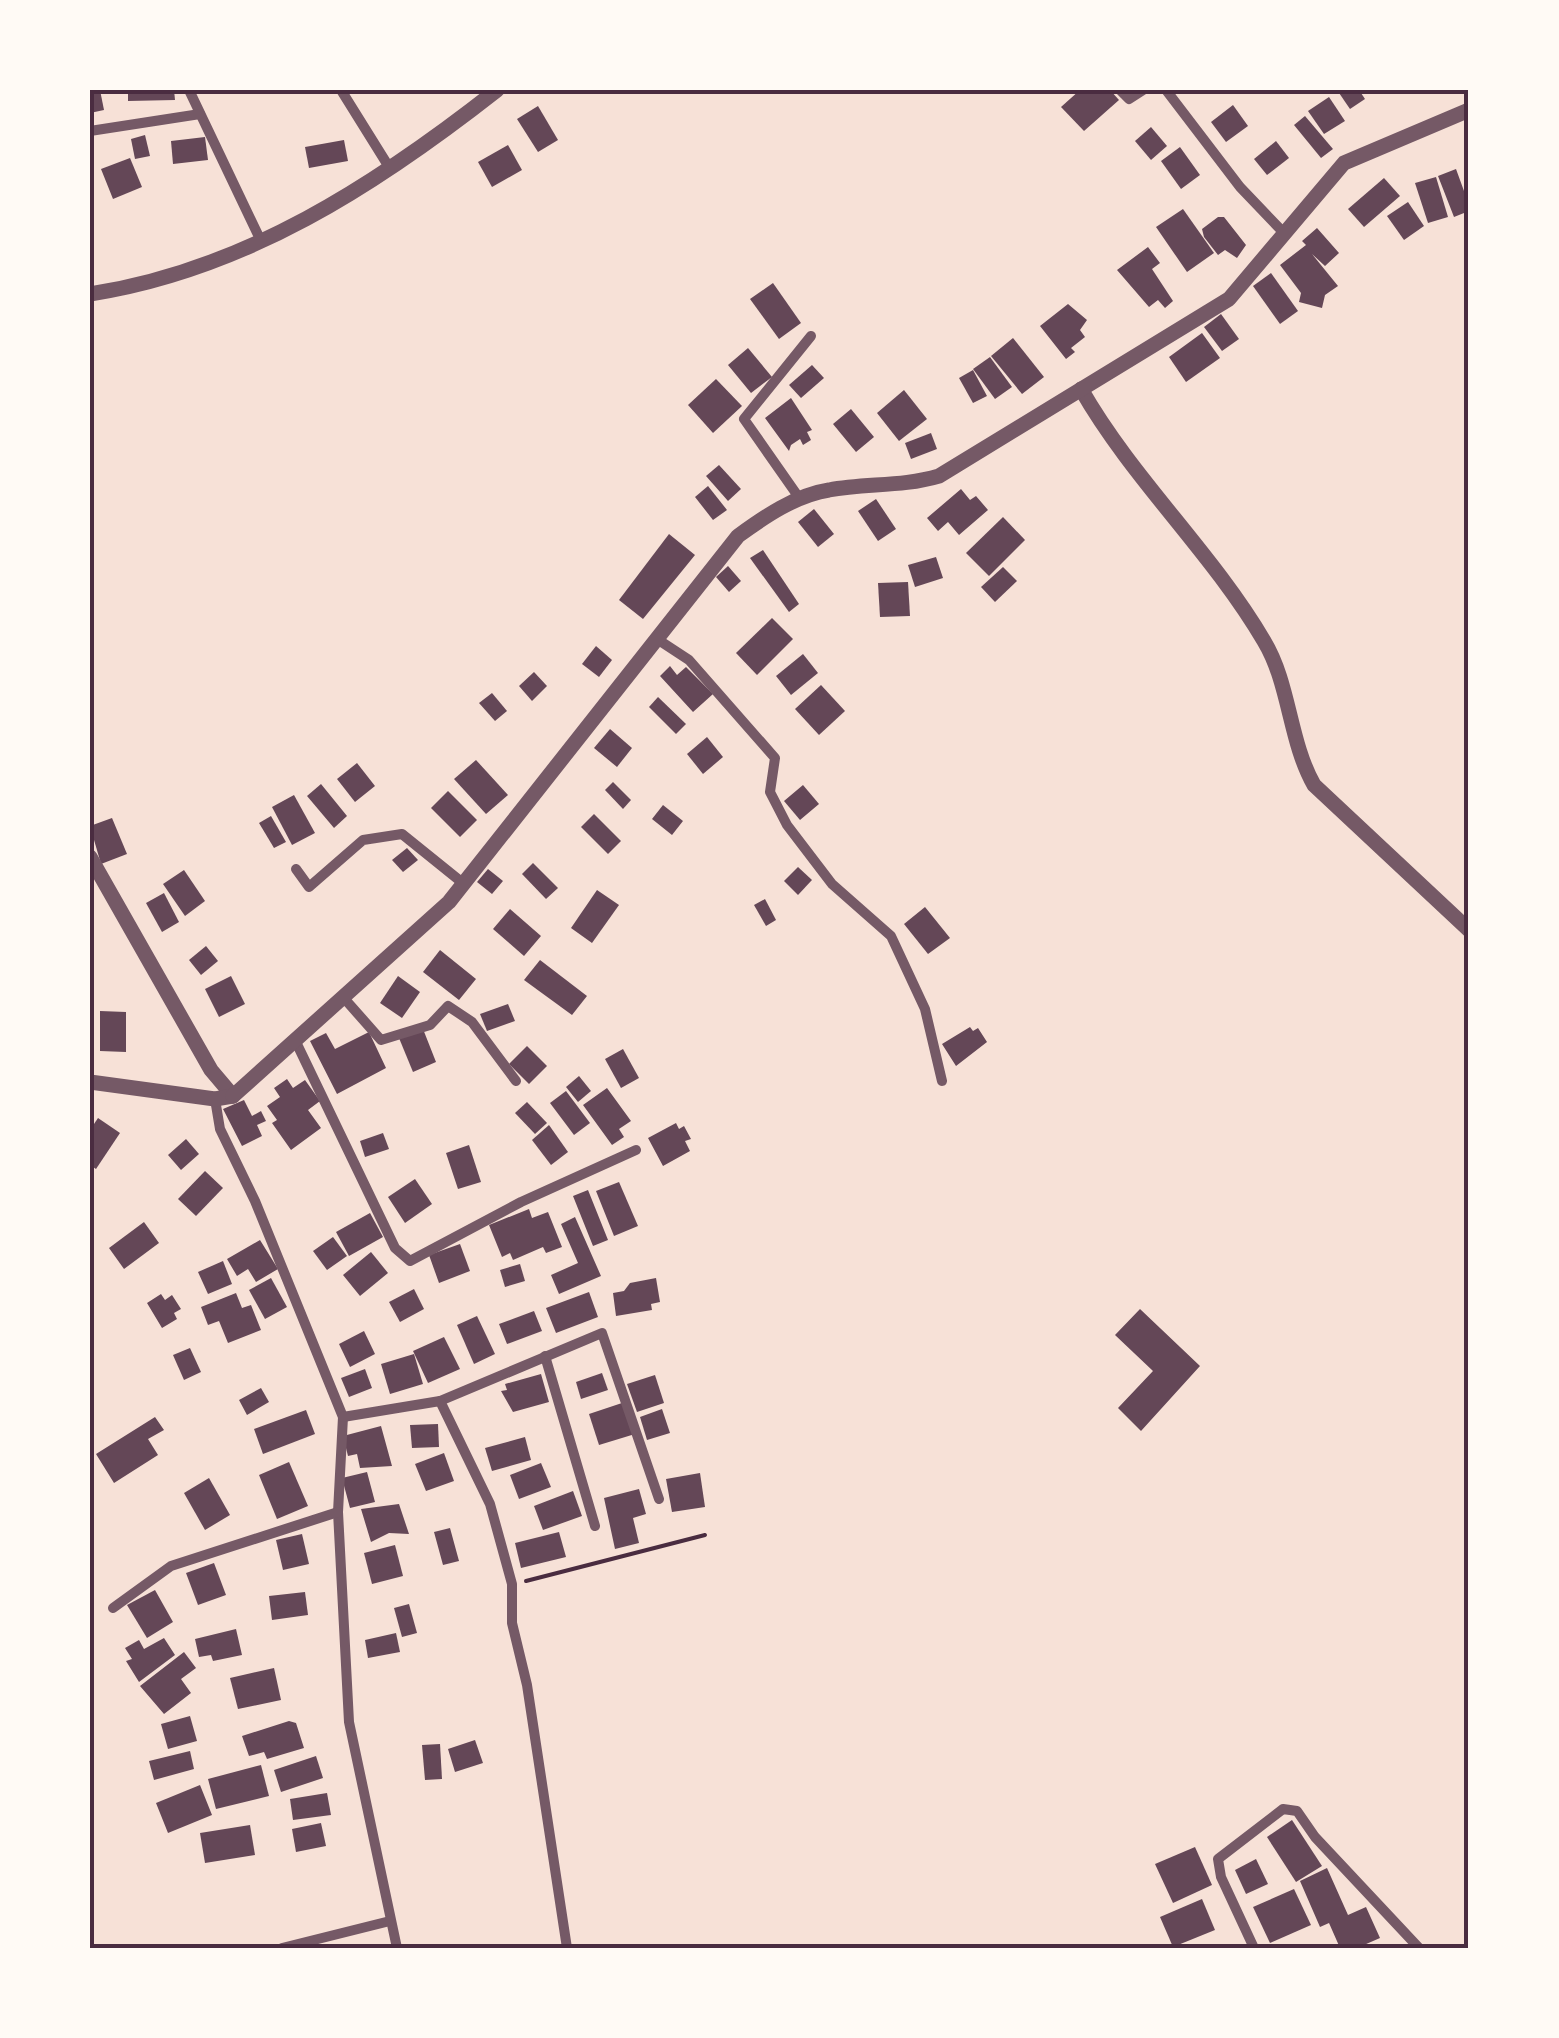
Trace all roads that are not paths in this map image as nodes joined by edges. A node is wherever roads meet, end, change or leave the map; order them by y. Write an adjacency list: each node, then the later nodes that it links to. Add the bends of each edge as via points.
1 (189, 90): 8 (street)
2 (341, 90): 10 (street)
3 (497, 90): 10 (street)
4 (1120, 90): 5 (street, via 1129,99)
5 (1143, 90)
6 (1166, 90): 11 (street)
7 (1469, 110): 11 (street, via 1344,162)
8 (200, 114): 9 (street); 12 (street)
9 (90, 131)
10 (389, 167): 12 (street, via 334,207)
11 (1283, 232): 15 (street, via 1229,299)
12 (261, 241): 13 (street, via 145,286)
13 (90, 294)
14 (811, 336): 16 (street, via 744,419)
15 (1081, 389): 16 (street, via 939,476 904,486 832,489); 21 (street, via 1268,648 1314,785)
16 (800, 500): 17 (street, via 738,536)
17 (656, 639): 20 (street); 26 (street, via 688,660 775,758 770,792 787,825 832,884 891,936 925,1009)
18 (90, 856): 27 (street, via 210,1070)
19 (296, 869): 20 (street, via 309,886 363,840 402,834)
20 (464, 884): 22 (street)
21 (1469, 930)
22 (343, 997): 23 (street); 24 (street, via 381,1040 430,1025 448,1006 472,1022)
23 (294, 1040): 27 (street); 29 (street, via 395,1248 410,1261)
24 (516, 1081)
25 (90, 1082): 28 (street)
26 (942, 1082)
27 (232, 1096): 28 (street)
28 (215, 1099): 32 (street, via 220,1129)
29 (636, 1150)
30 (544, 1356): 31 (street); 33 (street, via 602,1333); 35 (street)
31 (440, 1401): 32 (street); 40 (street, via 490,1504 512,1584 512,1623)
32 (343, 1417): 34 (street)
33 (659, 1500)
34 (338, 1512): 36 (street, via 172,1566); 37 (street, via 349,1722)
35 (595, 1526)
36 (113, 1608)
37 (390, 1921): 38 (street); 39 (street)
38 (282, 1948)
39 (397, 1948)
40 (567, 1948)
41 (1254, 1948): 42 (street, via 1218,1859 1283,1808 1297,1811)
42 (1419, 1948)

